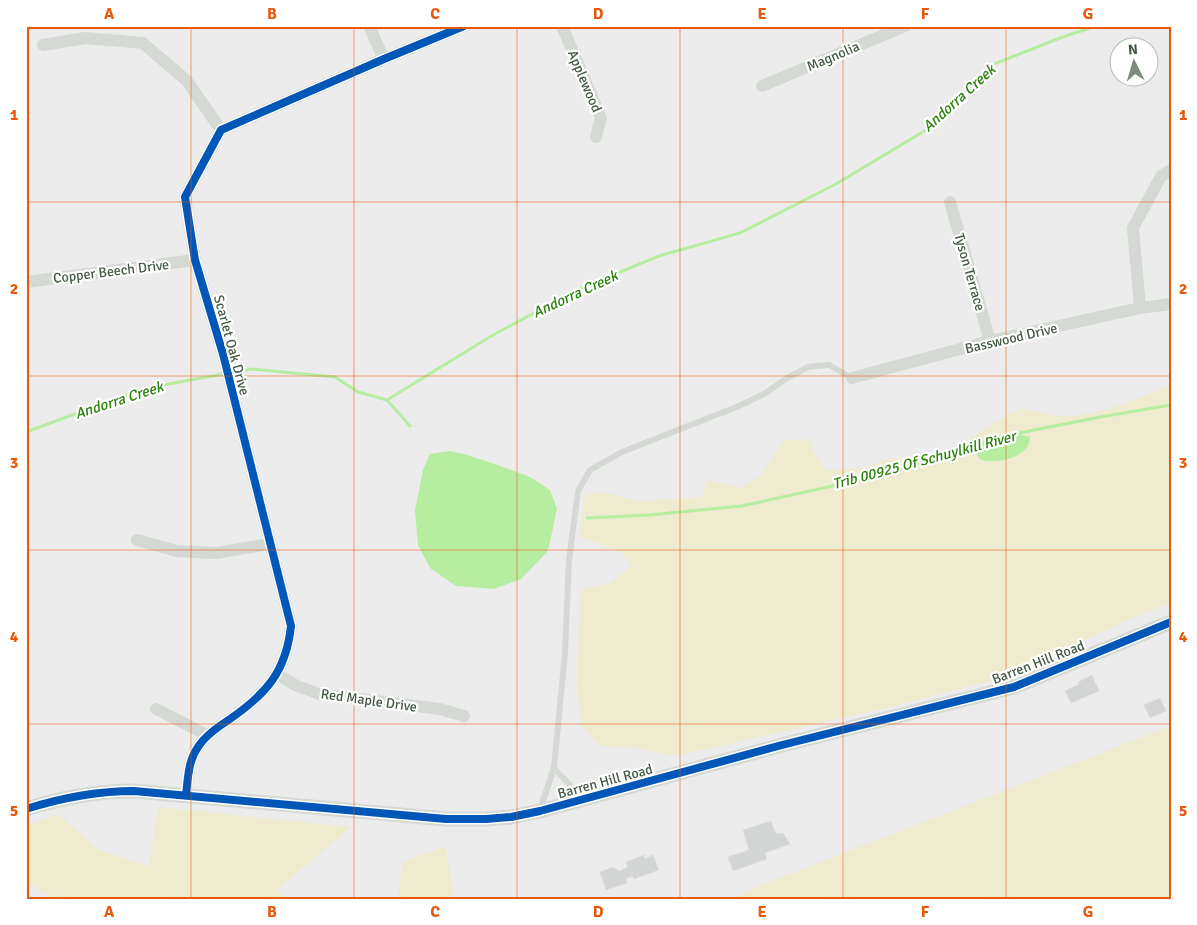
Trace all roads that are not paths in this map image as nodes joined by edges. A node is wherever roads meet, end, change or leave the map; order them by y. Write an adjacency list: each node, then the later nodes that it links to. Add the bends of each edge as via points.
1 (369, 26): 6 (street)
2 (464, 26): 6 (street)
3 (562, 26): 9 (street, Applewood, via 601,118)
4 (903, 27): 7 (street, Magnolia)
5 (42, 45): 8 (street, via 85,38 143,43 187,81)
6 (384, 59): 8 (street)
7 (762, 86)
8 (221, 130): 12 (street, Scarlet Oak Drive, via 185,197)
9 (596, 137)
10 (1171, 170): 15 (street, via 1161,176 1133,228)
11 (950, 202): 16 (street, Tyson Terrace)
12 (195, 260): 13 (street, Copper Beech Drive); 19 (street, Scarlet Oak Drive)
13 (26, 282)
14 (1171, 304): 15 (street, Basswood Drive)
15 (1140, 308): 16 (street, Basswood Drive)
16 (990, 341): 17 (street, Basswood Drive)
17 (852, 378): 25 (lane, via 829,365 808,367 739,406 622,452 590,470 578,491 569,560 565,653)
18 (137, 540): 19 (street, via 177,551 216,553)
19 (270, 544): 21 (street, Scarlet Oak Drive, via 291,626)
20 (1171, 622): 27 (street, Barren Hill Road, via 1014,687 782,745)
21 (277, 674): 23 (street, Red Maple Drive, via 294,685 319,694 440,709); 24 (street, Scarlet Oak Drive, via 256,700)
22 (156, 709): 24 (street)
23 (464, 716)
24 (207, 735): 26 (street, Scarlet Oak Drive, via 192,757)
25 (554, 768): 27 (lane); 29 (lane)
26 (186, 795): 28 (street, Barren Hill Road, via 112,791); 29 (street, Barren Hill Road, via 446,819 511,817)
27 (584, 800): 29 (street, Barren Hill Road)
28 (26, 808)
29 (540, 811)

